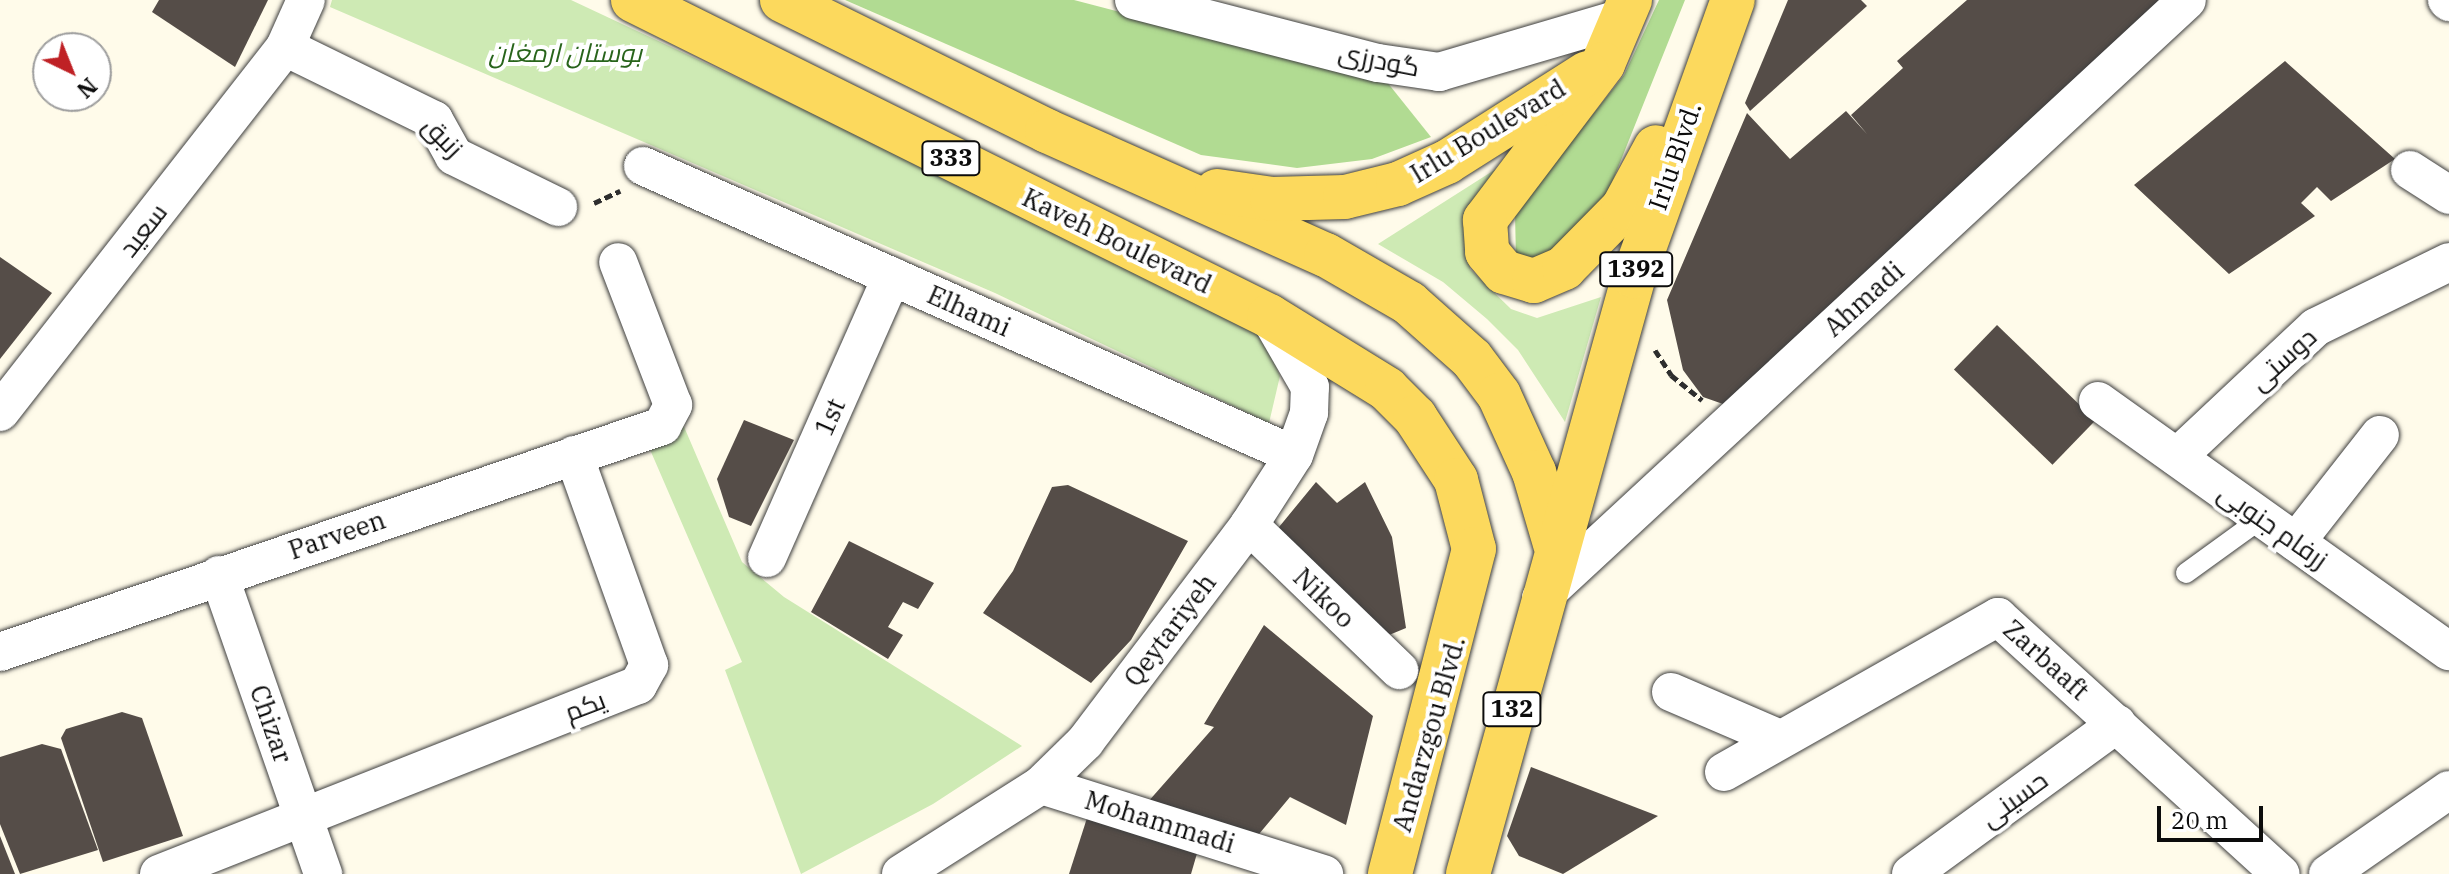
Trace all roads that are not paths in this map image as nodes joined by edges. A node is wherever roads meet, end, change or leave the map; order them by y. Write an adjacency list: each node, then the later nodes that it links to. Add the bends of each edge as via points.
1 (306, 0): 9 (street, سعید)
2 (633, 0): 20 (main road, Kaveh Boulevard / 333)
3 (782, 0): 13 (main road, 333)
4 (1134, 0): 8 (street, گودرزی)
5 (1733, 0): 10 (main road, Irlu Blvd. / 1392)
6 (2187, 0): 35 (street, Ahmadi)
7 (1627, 9): 8 (street, گودرزی, via 1439,72); 11 (main road)
8 (1248, 14)
9 (285, 47): 16 (street, زنبق, via 434,120 454,156); 22 (street, سعید)
10 (1709, 56): 11 (main road, via 1671,106 1648,166 1595,243 1534,281 1504,272 1487,252 1485,220); 30 (main road, Irlu Blvd. / 1392)
11 (1603, 64): 13 (main road, Irlu Boulevard, via 1447,162 1345,197 1272,199)
12 (643, 166): 19 (street, Elhami)
13 (1134, 168): 30 (main road, 333, via 1371,278 1442,329 1499,395 1534,472)
14 (2410, 170): 15 (street)
15 (2449, 195)
16 (558, 207)
17 (618, 262): 24 (street, Parveen, via 673,417)
18 (2449, 262): 26 (street, دوستی, via 2316,327)
19 (892, 276): 25 (street, Elhami); 31 (street, 1st)
20 (1269, 316): 25 (street, Qeytariyeh, via 1310,387); 34 (main road, Kaveh Boulevard / 333, via 1387,389 1437,447 1468,514 1474,549)
21 (2098, 401): 26 (street, زرفام جنوبی)
22 (0, 412)
23 (2380, 435): 29 (street)
24 (574, 455): 33 (street, Parveen); 45 (street, یکم, via 647,676)
25 (1294, 455): 28 (street, Qeytariyeh)
26 (2177, 457): 27 (street, زرفام جنوبی)
27 (2262, 518): 29 (street, زرفام جنوبی); 32 (lane)
28 (1249, 525): 38 (street, Nikoo); 43 (street, Qeytariyeh, via 1085,742)
29 (2296, 542): 36 (street, زرفام جنوبی)
30 (1555, 544): 35 (main road, 132)
31 (767, 558)
32 (2186, 573)
33 (219, 575): 37 (street, Parveen); 45 (street, Chizar)
34 (1468, 594): 51 (main road, Andarzgou Blvd.)
35 (1541, 598): 46 (main road, 132)
36 (2449, 651)
37 (0, 652)
38 (1399, 670)
39 (1671, 692): 41 (street)
40 (2117, 724): 41 (street, Zarbaaft, via 1998,617); 52 (street, حسینی); 53 (street, Zarbaaft)
41 (1778, 738): 42 (street, Zarbaaft)
42 (1724, 772)
43 (1041, 785): 49 (street, Qeytariyeh); 50 (street, Mohammadi)
44 (2449, 790): 54 (street)
45 (303, 817): 47 (street); 48 (street, Chizar)
46 (1470, 871)
47 (159, 874)
48 (323, 874)
49 (901, 874)
50 (1324, 874)
51 (1390, 874)
52 (1911, 874)
53 (2280, 874)
54 (2328, 874)

